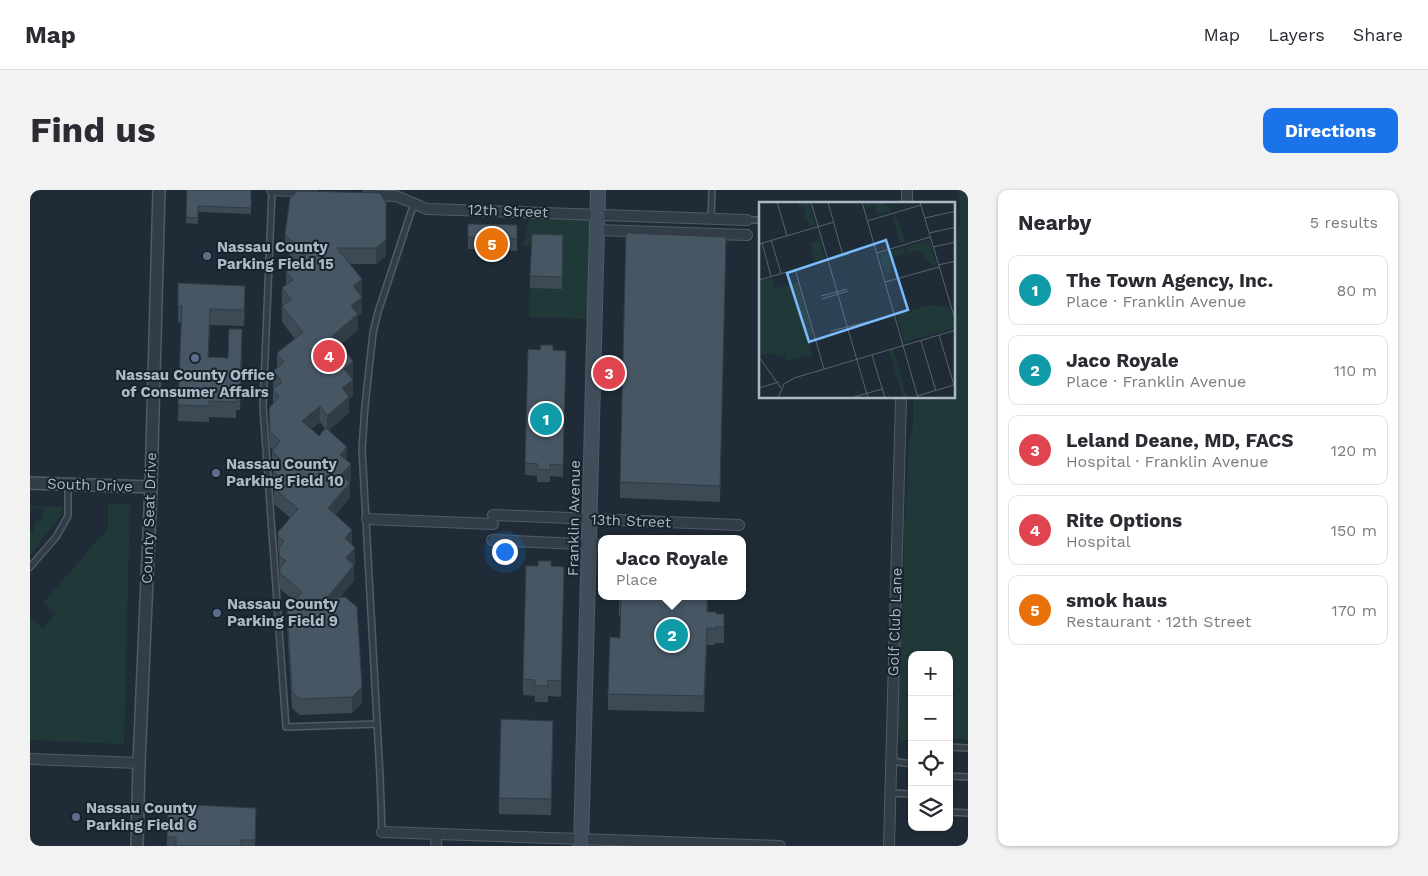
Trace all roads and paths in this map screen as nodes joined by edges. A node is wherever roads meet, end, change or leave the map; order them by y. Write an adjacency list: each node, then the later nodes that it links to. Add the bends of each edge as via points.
1 (160, 190): 17 (street, County Seat Drive)
2 (272, 190): 5 (street); 24 (lane, via 263,407 286,728)
3 (598, 190): 8 (main road, Franklin Avenue)
4 (712, 190): 9 (lane)
5 (320, 192)
6 (358, 194): 7 (street, 12th Street, via 396,196)
7 (414, 203): 8 (street, 12th Street, via 428,209); 18 (lane, via 373,333 362,449)
8 (597, 214): 9 (street, 12th Street); 12 (main road, Franklin Avenue)
9 (711, 219): 10 (street, 12th Street)
10 (747, 220): 11 (lane)
11 (759, 220)
12 (597, 230): 13 (street); 19 (main road, Franklin Avenue)
13 (747, 235)
14 (901, 399): 28 (street, Golf Club Lane)
15 (30, 483): 16 (street, South Drive)
16 (68, 484): 17 (street, South Drive); 23 (lane, via 68,516 56,537)
17 (151, 487): 29 (street, County Seat Drive)
18 (367, 519): 19 (street, 13th Street); 24 (lane)
19 (590, 519): 20 (street, 13th Street); 22 (main road, Franklin Avenue)
20 (740, 525)
21 (492, 540): 22 (street)
22 (596, 545): 39 (main road, Franklin Avenue)
23 (30, 566)
24 (377, 724): 37 (lane)
25 (953, 747): 26 (lane)
26 (968, 748)
27 (30, 759): 29 (street)
28 (891, 761): 30 (lane); 33 (street, Golf Club Lane)
29 (139, 763): 40 (street, County Seat Drive)
30 (908, 763)
31 (953, 776): 32 (lane)
32 (968, 777)
33 (890, 793): 34 (lane); 43 (street, Golf Club Lane)
34 (908, 793)
35 (953, 812): 36 (lane)
36 (968, 813)
37 (382, 832): 38 (street)
38 (437, 834): 39 (street); 41 (street)
39 (581, 842): 42 (street)
40 (137, 846)
41 (436, 846)
42 (780, 846)
43 (889, 846)

